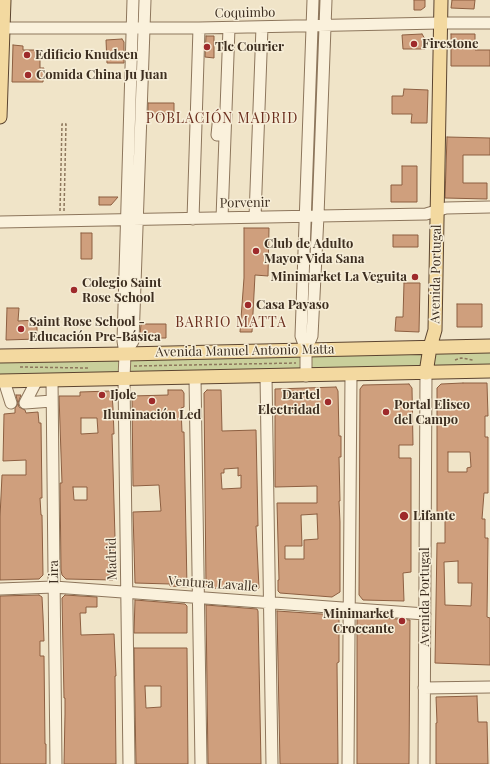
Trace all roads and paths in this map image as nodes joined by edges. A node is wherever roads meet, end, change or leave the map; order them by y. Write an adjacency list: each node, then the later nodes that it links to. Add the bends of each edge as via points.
1 (4, 0): 12 (main road)
2 (133, 0): 13 (street, Madrid)
3 (145, 0): 14 (street, Madrid)
4 (313, 0): 10 (street)
5 (326, 0): 9 (street)
6 (440, 0): 7 (main road, Avenida Portugal)
7 (440, 22): 8 (street, Coquimbo); 9 (street, Coquimbo); 22 (main road, Avenida Portugal)
8 (490, 23)
9 (325, 25): 10 (street, Coquimbo); 24 (street)
10 (312, 26): 11 (street, Coquimbo); 23 (street)
11 (262, 27): 16 (street, Coquimbo); 25 (street)
12 (2, 28): 13 (street, Coquimbo); 17 (main road)
13 (132, 28): 14 (street, Coquimbo); 28 (street, Madrid)
14 (144, 28): 15 (street, Coquimbo); 29 (street, Madrid)
15 (199, 28): 16 (street, Coquimbo); 26 (street)
16 (229, 28): 27 (street)
17 (1, 75): 18 (main road)
18 (0, 117)
19 (490, 207): 22 (street, Porvenir, via 446,208)
20 (64, 208): 21 (path, via 66,124 62,124)
21 (60, 209)
22 (437, 211): 24 (street, Porvenir, via 426,214); 32 (main road, Avenida Portugal, via 435,330)
23 (305, 216): 24 (street, Porvenir); 25 (street, Porvenir); 33 (street, via 301,336)
24 (318, 216): 33 (street, via 312,336)
25 (255, 217): 27 (street, Porvenir)
26 (193, 218): 27 (street, Porvenir); 29 (street, Porvenir)
27 (222, 218)
28 (126, 220): 29 (street, Porvenir); 30 (street, Porvenir); 35 (street, Madrid, via 123,341)
29 (138, 220): 35 (street, Madrid, via 132,341)
30 (0, 222)
31 (490, 346): 32 (main road, Avenida Manuel Antonio Matta)
32 (430, 347): 33 (main road, Avenida Manuel Antonio Matta); 42 (main road, Avenida Portugal)
33 (306, 350): 35 (main road, Avenida Manuel Antonio Matta); 40 (street)
34 (0, 356): 35 (main road, Avenida Manuel Antonio Matta)
35 (125, 358): 40 (path, via 132,366 290,362); 46 (street, Madrid)
36 (475, 361): 37 (path, via 461,358)
37 (451, 362)
38 (16, 367): 39 (path)
39 (91, 368)
40 (306, 370): 43 (main road, Avenida Manuel Antonio Matta); 44 (main road, Avenida Manuel Antonio Matta)
41 (490, 371): 42 (main road, Avenida Manuel Antonio Matta)
42 (426, 373): 43 (main road, Avenida Manuel Antonio Matta); 59 (street, Avenida Portugal)
43 (351, 375): 58 (street)
44 (266, 376): 45 (main road, Avenida Manuel Antonio Matta); 57 (street)
45 (195, 378): 46 (main road, Avenida Manuel Antonio Matta); 56 (street)
46 (124, 379): 48 (main road, Avenida Manuel Antonio Matta); 55 (street, Madrid)
47 (37, 380): 48 (main road, Avenida Manuel Antonio Matta); 49 (main road, Avenida Manuel Antonio Matta); 51 (street)
48 (52, 380): 50 (street, Lira)
49 (2, 381): 51 (street)
50 (52, 401): 51 (street); 53 (street, Lira)
51 (17, 403): 52 (street)
52 (0, 404)
53 (54, 587): 54 (street, Ventura Lavalle); 55 (street, Ventura Lavalle); 62 (street, Lira)
54 (0, 589)
55 (127, 592): 56 (street, Ventura Lavalle); 63 (street, Madrid)
56 (198, 597): 57 (street, Ventura Lavalle); 64 (street)
57 (269, 602): 58 (street, Ventura Lavalle); 65 (street)
58 (349, 609): 59 (street, Ventura Lavalle); 66 (street)
59 (425, 614): 61 (street, Avenida Portugal)
60 (490, 686): 61 (street)
61 (424, 688): 67 (street, Avenida Portugal)
62 (56, 764)
63 (129, 764)
64 (201, 764)
65 (272, 764)
66 (348, 764)
67 (424, 764)

